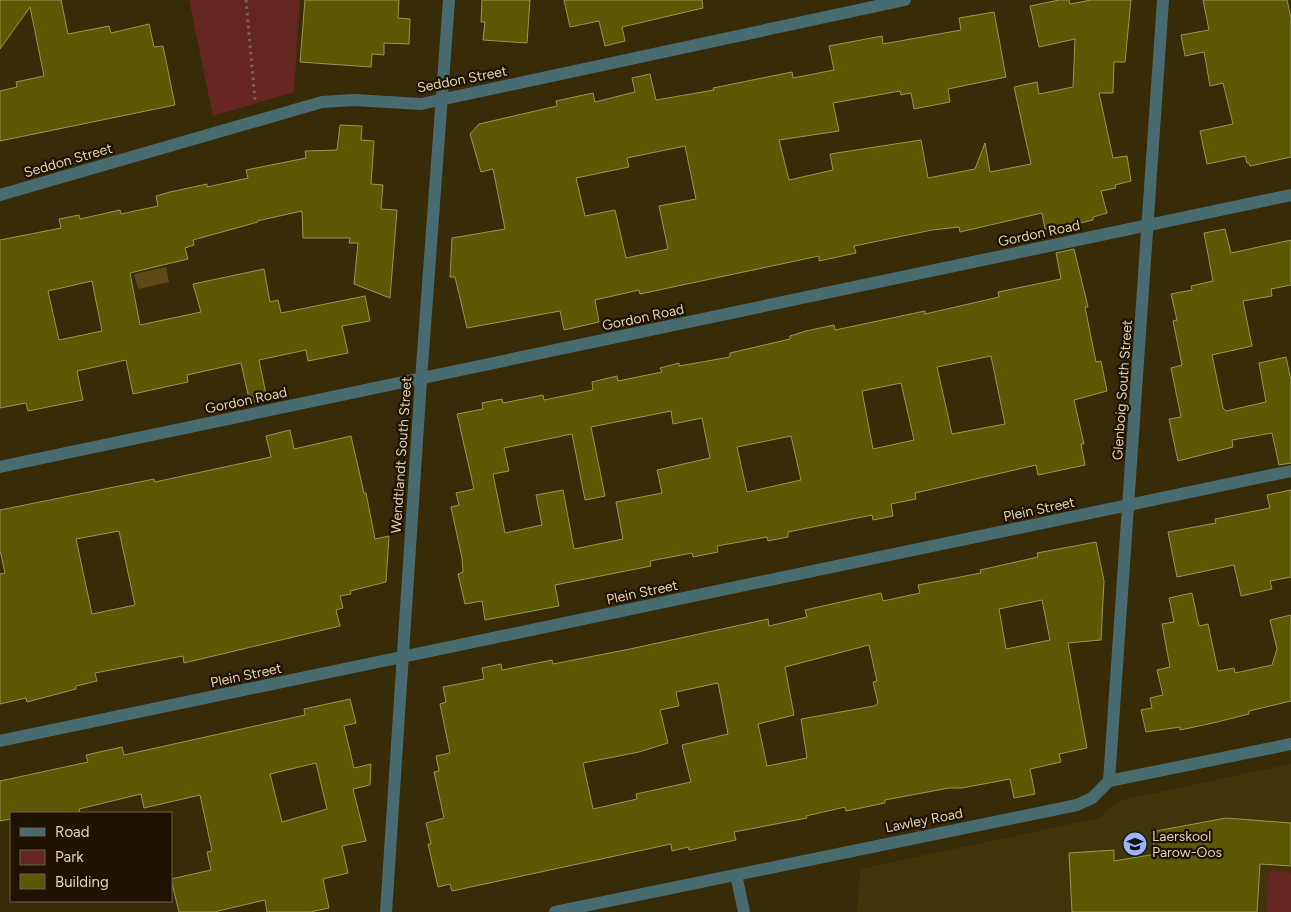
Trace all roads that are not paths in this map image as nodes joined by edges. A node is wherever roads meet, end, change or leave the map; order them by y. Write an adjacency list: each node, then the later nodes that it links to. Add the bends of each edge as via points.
1 (449, 0): 4 (street, Wendtlandt South Street)
2 (905, 0): 4 (street, Seddon Street)
3 (1163, 0): 7 (street, Glenboig South Street)
4 (442, 100): 5 (street, Seddon Street, via 420,104 354,100 322,102); 8 (street, Wendtlandt South Street)
5 (0, 195)
6 (1291, 195): 7 (street, Gordon Road)
7 (1148, 226): 8 (street, Gordon Road); 11 (street, Glenboig South Street)
8 (420, 380): 9 (street, Gordon Road); 12 (street, Wendtlandt South Street)
9 (0, 467)
10 (1291, 471): 11 (street, Plein Street)
11 (1129, 505): 12 (street, Plein Street); 15 (street, Glenboig South Street)
12 (404, 657): 13 (street, Plein Street); 17 (street, Wendtlandt South Street)
13 (0, 741)
14 (1291, 744): 15 (street)
15 (1109, 781): 16 (street, Lawley Road, via 1092,798 1077,805)
16 (736, 875): 18 (street, Lawley Road); 19 (street)
17 (386, 912)
18 (555, 912)
19 (744, 912)

